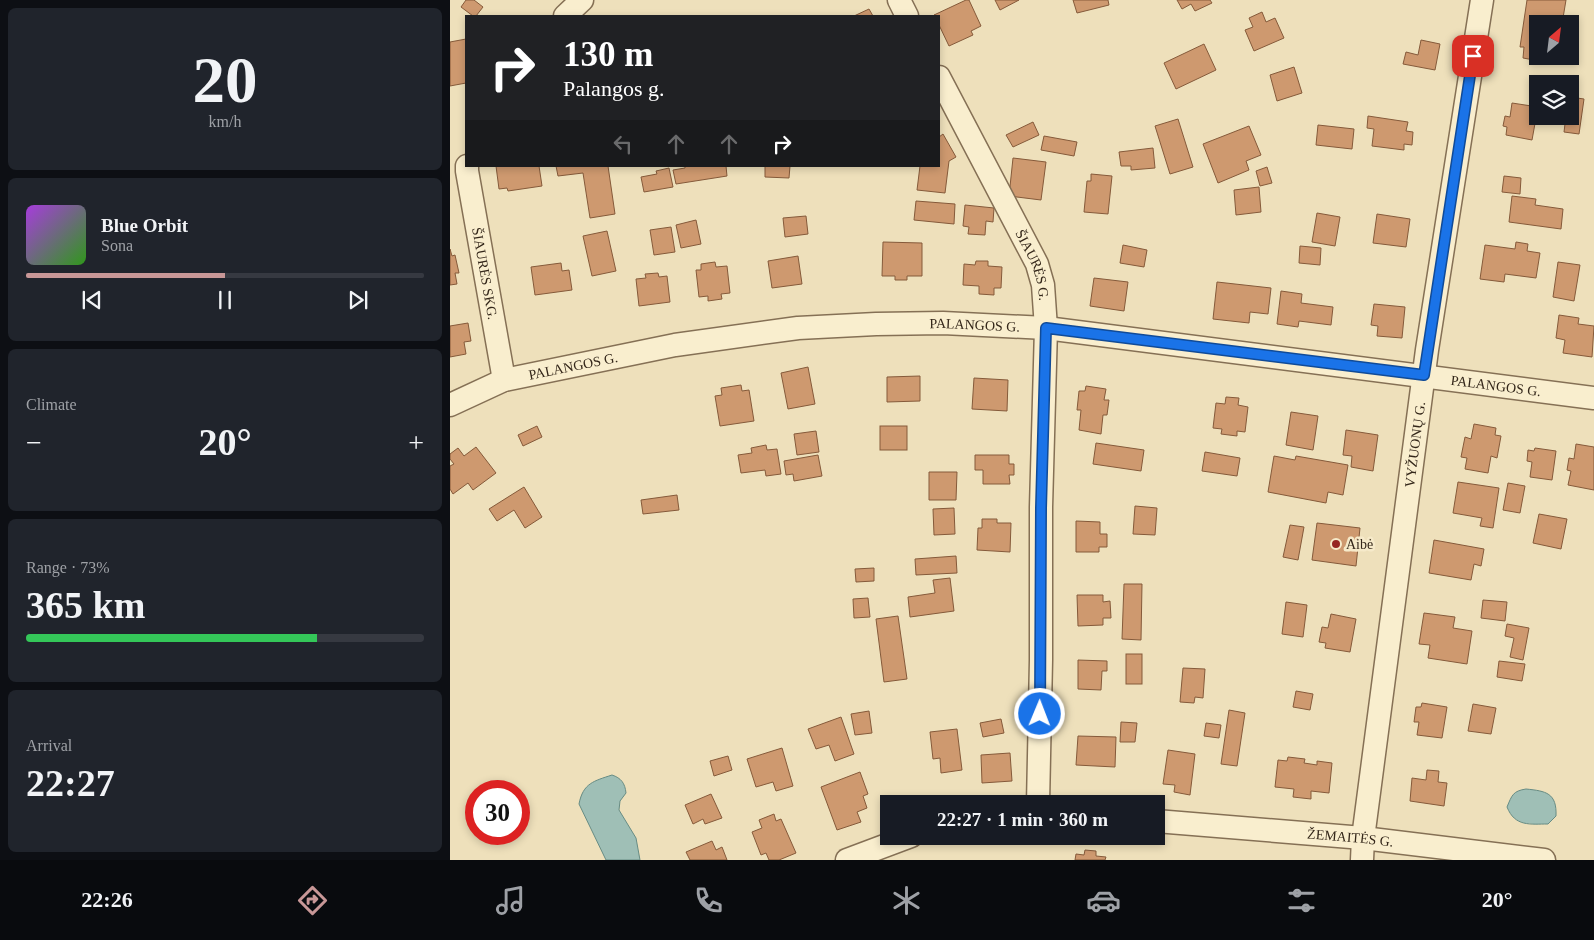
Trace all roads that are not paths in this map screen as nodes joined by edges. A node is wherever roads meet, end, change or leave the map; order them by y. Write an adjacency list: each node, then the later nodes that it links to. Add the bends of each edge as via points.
1 (582, 0): 4 (street)
2 (899, 0): 5 (street)
3 (1482, 0): 9 (street, VYŽUONŲ G.)
4 (566, 15)
5 (906, 15)
6 (940, 79): 8 (street, ŠIAURĖS G., via 1038,264)
7 (467, 167): 10 (street, ŠIAURĖS SKG.)
8 (1046, 328): 9 (street, PALANGOS G.); 10 (street, PALANGOS G., via 943,323 798,328 675,345); 13 (street, ŠIAURĖS G.)
9 (1424, 375): 11 (street, PALANGOS G.); 15 (street, VYŽUONŲ G.)
10 (504, 380): 12 (street, PALANGOS G.)
11 (1594, 398)
12 (450, 405)
13 (1038, 795)
14 (1165, 822): 15 (street, ŽEMAITĖS G.)
15 (1363, 838): 18 (street, VYŽUONŲ G.); 19 (street, ŽEMAITĖS G.)
16 (887, 845): 17 (street)
17 (847, 860)
18 (1362, 860)
19 (1544, 860)

